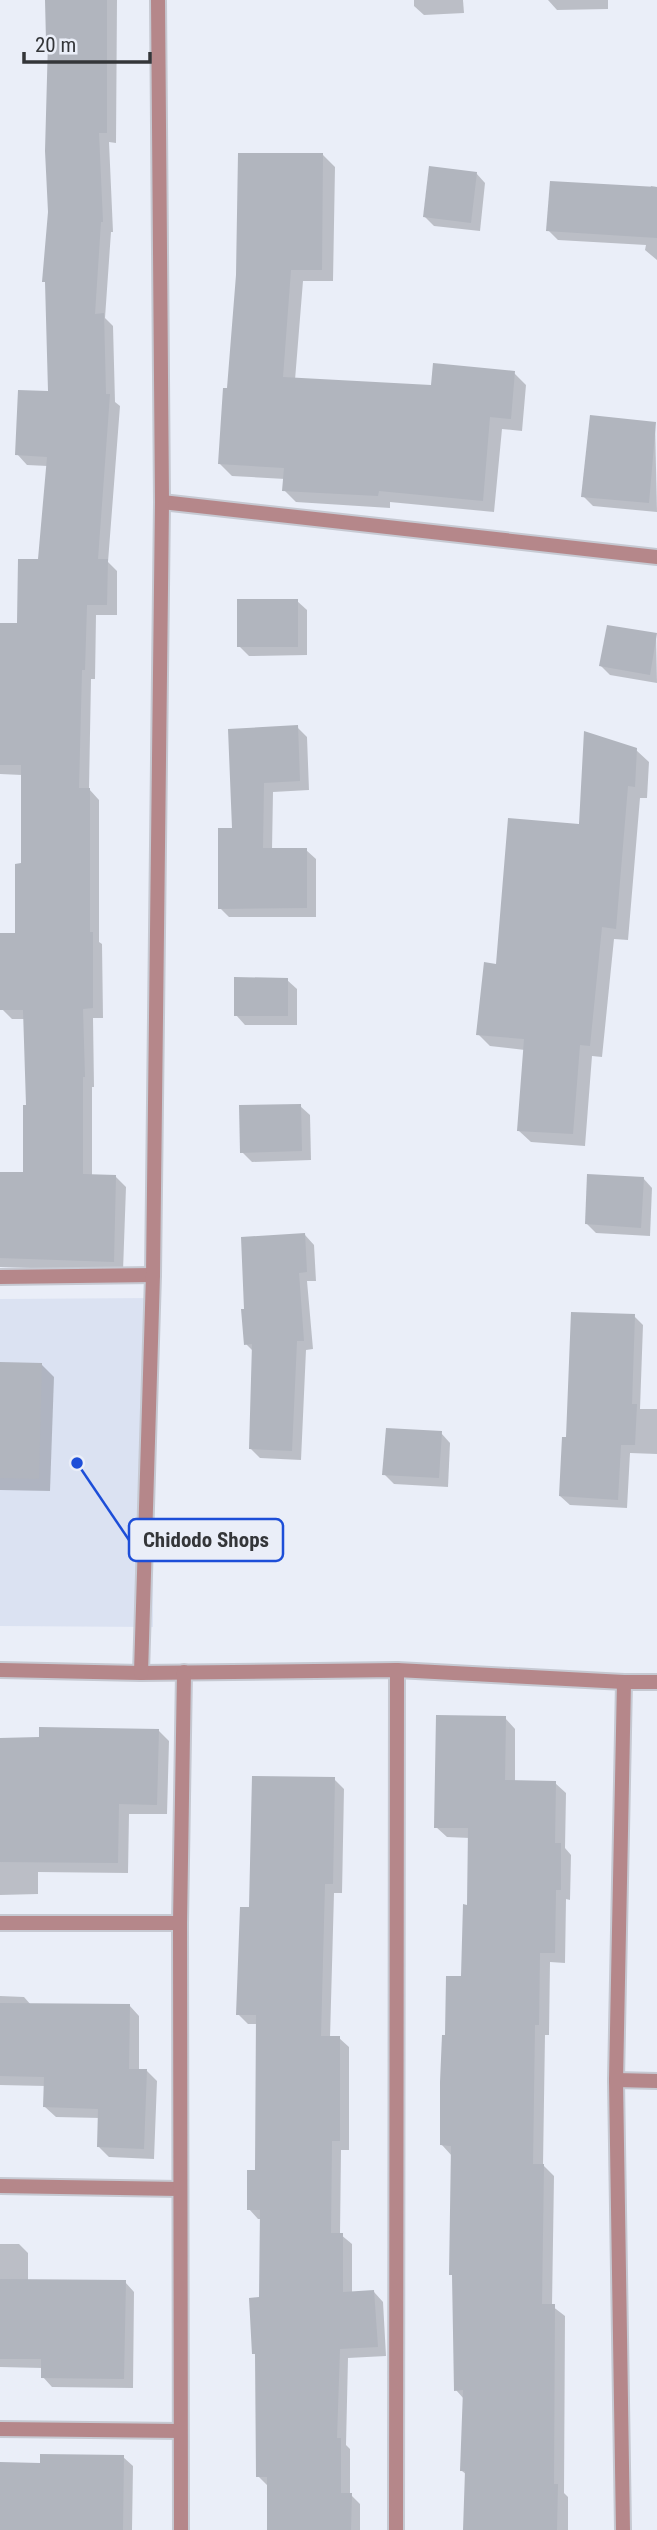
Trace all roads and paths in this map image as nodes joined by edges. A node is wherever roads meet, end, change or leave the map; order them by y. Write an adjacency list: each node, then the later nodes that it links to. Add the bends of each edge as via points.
1 (158, 0): 2 (street)
2 (162, 502): 3 (street); 4 (street)
3 (657, 557)
4 (153, 1275): 5 (street); 8 (street)
5 (0, 1277)
6 (0, 1670): 8 (street)
7 (397, 1670): 9 (street); 10 (street); 21 (street)
8 (141, 1672): 9 (street)
9 (184, 1672): 13 (street)
10 (624, 1682): 11 (street); 14 (street)
11 (657, 1682)
12 (0, 1923): 13 (street)
13 (180, 1923): 17 (street)
14 (616, 2080): 15 (street); 22 (street)
15 (657, 2081)
16 (0, 2186): 17 (street)
17 (179, 2189): 19 (street)
18 (0, 2429): 19 (street)
19 (180, 2431): 20 (street)
20 (181, 2530)
21 (396, 2530)
22 (623, 2530)

